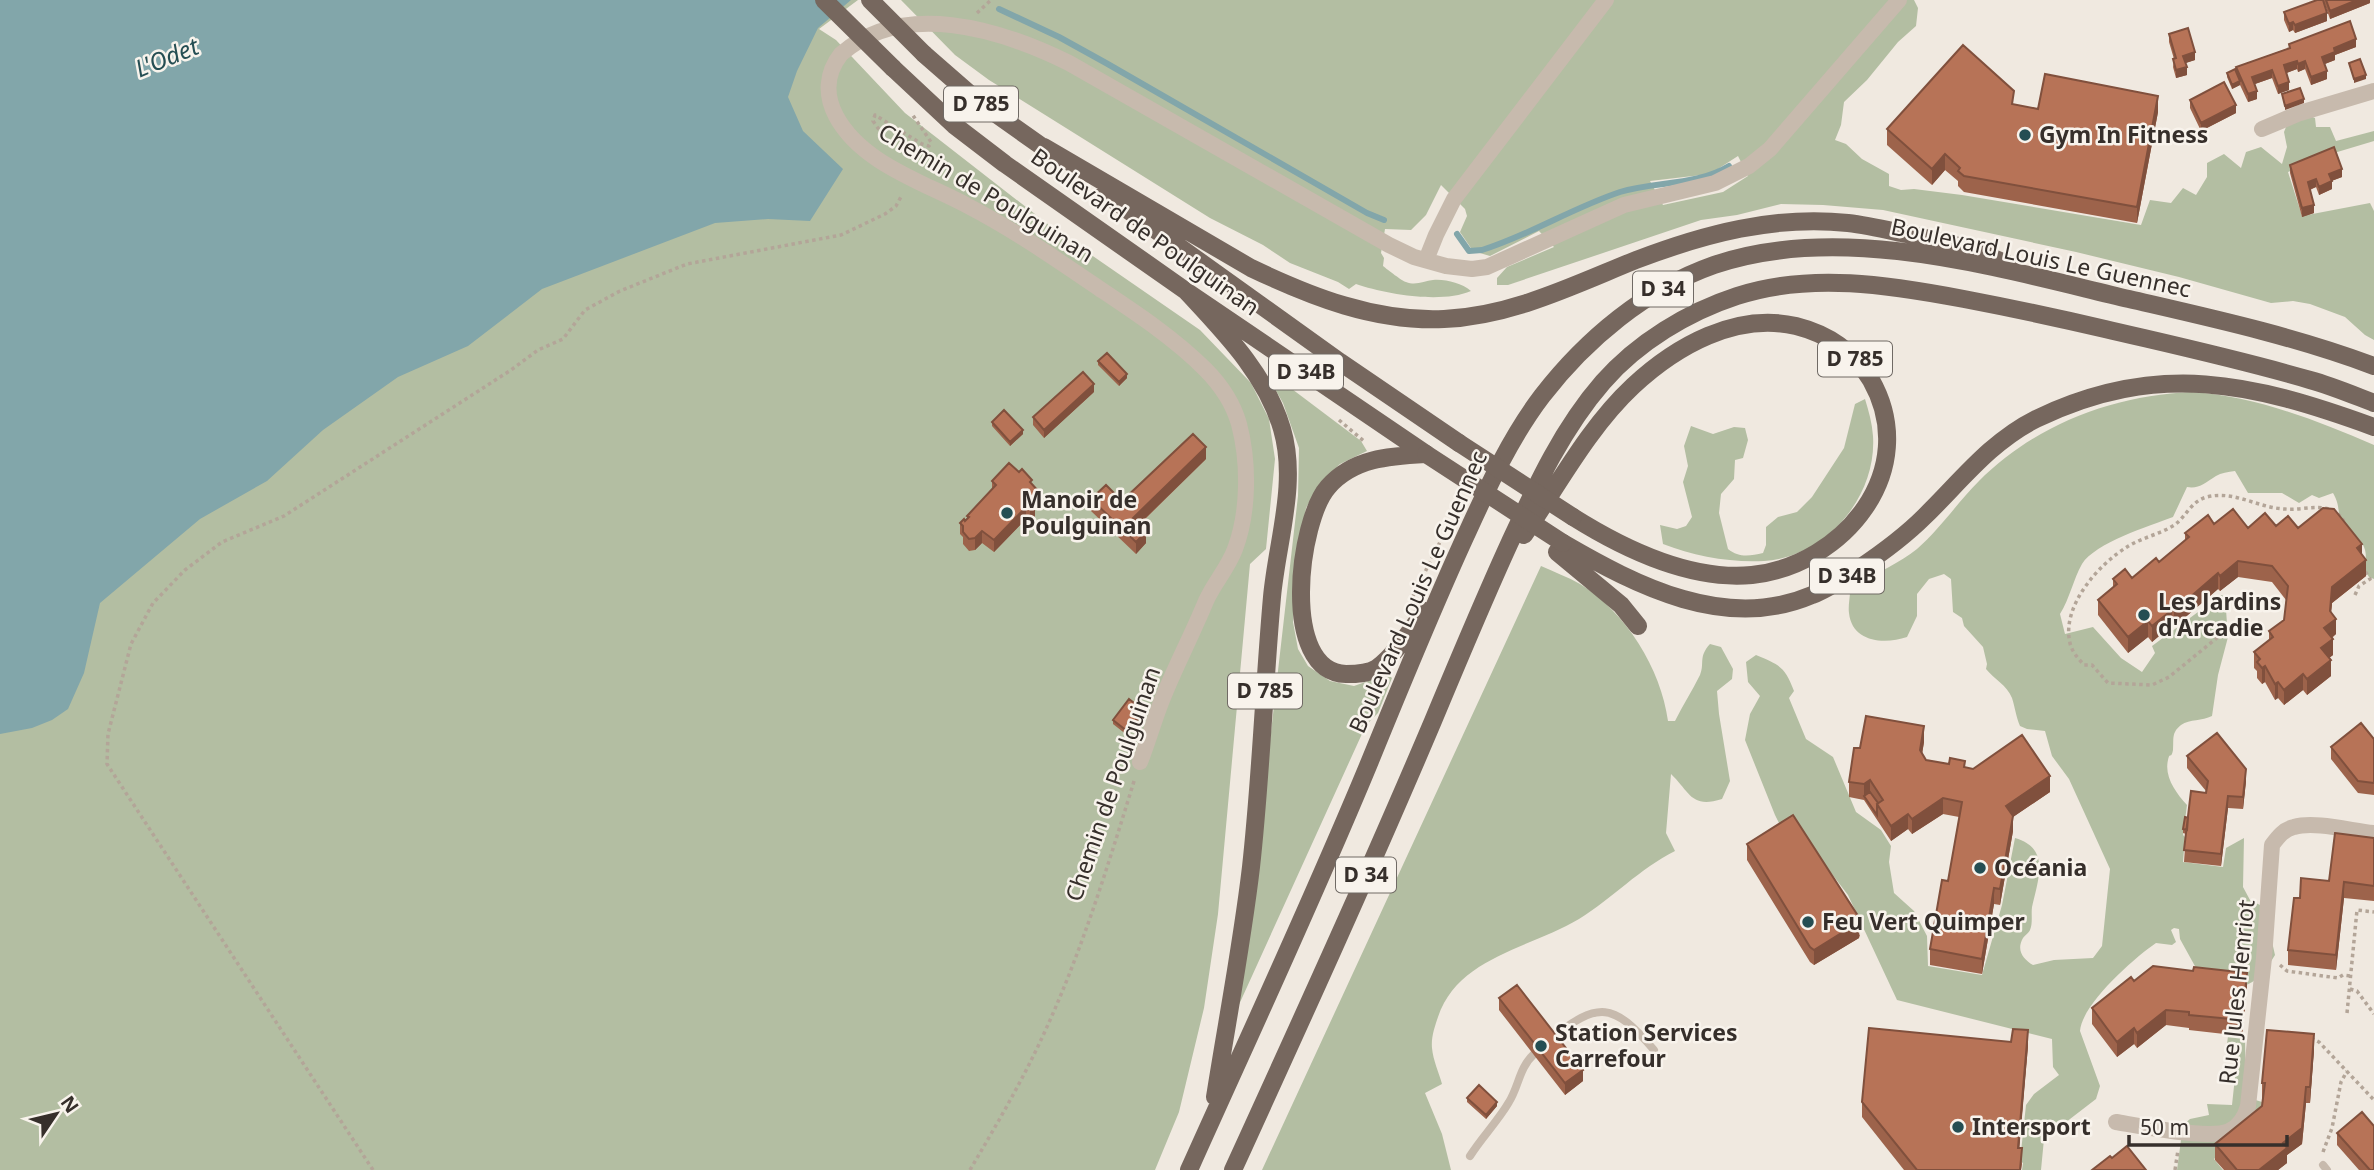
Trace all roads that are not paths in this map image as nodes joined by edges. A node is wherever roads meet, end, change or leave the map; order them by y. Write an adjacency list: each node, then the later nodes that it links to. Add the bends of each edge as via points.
1 (824, 0): 10 (main road, Boulevard de Poulguinan / D 785, bridge, via 970,138)
2 (870, 0): 7 (main road, Boulevard de Poulguinan / D 785, bridge, via 979,102)
3 (1606, 0): 8 (street, via 1454,199)
4 (1899, 0): 8 (street, Chemin de Poulguinan, via 1770,149 1740,171 1715,183 1624,205 1487,267 1458,268)
5 (2374, 90): 6 (street)
6 (2262, 129)
7 (1044, 147): 9 (main road, via 1284,284 1345,307 1408,318 1463,317 1514,306 1706,236 1796,221 1848,223 1951,243); 16 (main road, Boulevard de Poulguinan / D 785, bridge, via 1156,232 1459,443 1573,517 1597,532 1693,570 1750,575 1788,566 1836,539 1857,519 1872,498 1886,451 1885,419 1869,377 1831,340 1783,323 1746,324 1684,347 1616,402 1579,452)
8 (1426, 260): 19 (street, Chemin de Poulguinan, via 1389,245 1069,63 948,14 909,13 876,23 838,57 830,75 829,98 840,123 864,148 1024,237 1114,299 1184,350 1232,405 1245,471 1235,549 1211,589)
9 (2038, 277): 11 (main road, Boulevard Louis Le Guennec / D 34, via 2277,335); 17 (main road, Boulevard Louis Le Guennec / D 34, via 1889,250 1847,247 1743,257 1678,281 1603,331 1542,396 1487,488)
10 (1186, 292): 14 (main road, Boulevard de Poulguinan / D 34B); 24 (main road, D 785, via 1225,333 1266,390 1282,428 1289,468 1272,594 1251,869)
11 (2374, 366)
12 (2374, 403): 16 (main road, D 34, via 2316,381 2201,351 1902,288 1833,283 1742,294 1672,325 1606,379 1547,465)
13 (2374, 427): 15 (main road, D 34B, via 2303,403 2216,384 2152,384 2097,396 2035,420 2001,440 1908,532 1853,572 1813,595 1768,607 1727,608 1690,601)
14 (1426, 454): 15 (main road, D 34B, bridge); 17 (main road, via 1373,459 1327,488 1316,507 1304,564 1303,632 1322,664 1339,673 1369,672 1391,655)
15 (1560, 547): 18 (main road)
16 (1494, 578): 28 (main road, D 34)
17 (1440, 592): 24 (main road, Boulevard Louis Le Guennec / D 34, via 1333,852)
18 (1638, 626)
19 (1140, 762)
20 (2374, 833): 25 (street, Rue Jules Henriot, via 2294,826 2272,845 2248,1106 2242,1121 2220,1133)
21 (1550, 1039): 22 (lane, via 1584,1015 1603,1012 1633,1026)
22 (1654, 1050)
23 (1534, 1054): 26 (lane, via 1522,1068 1513,1097)
24 (1211, 1121): 27 (main road, Boulevard Louis Le Guennec / D 34)
25 (2116, 1122)
26 (1470, 1156)
27 (1189, 1170)
28 (1233, 1170)

